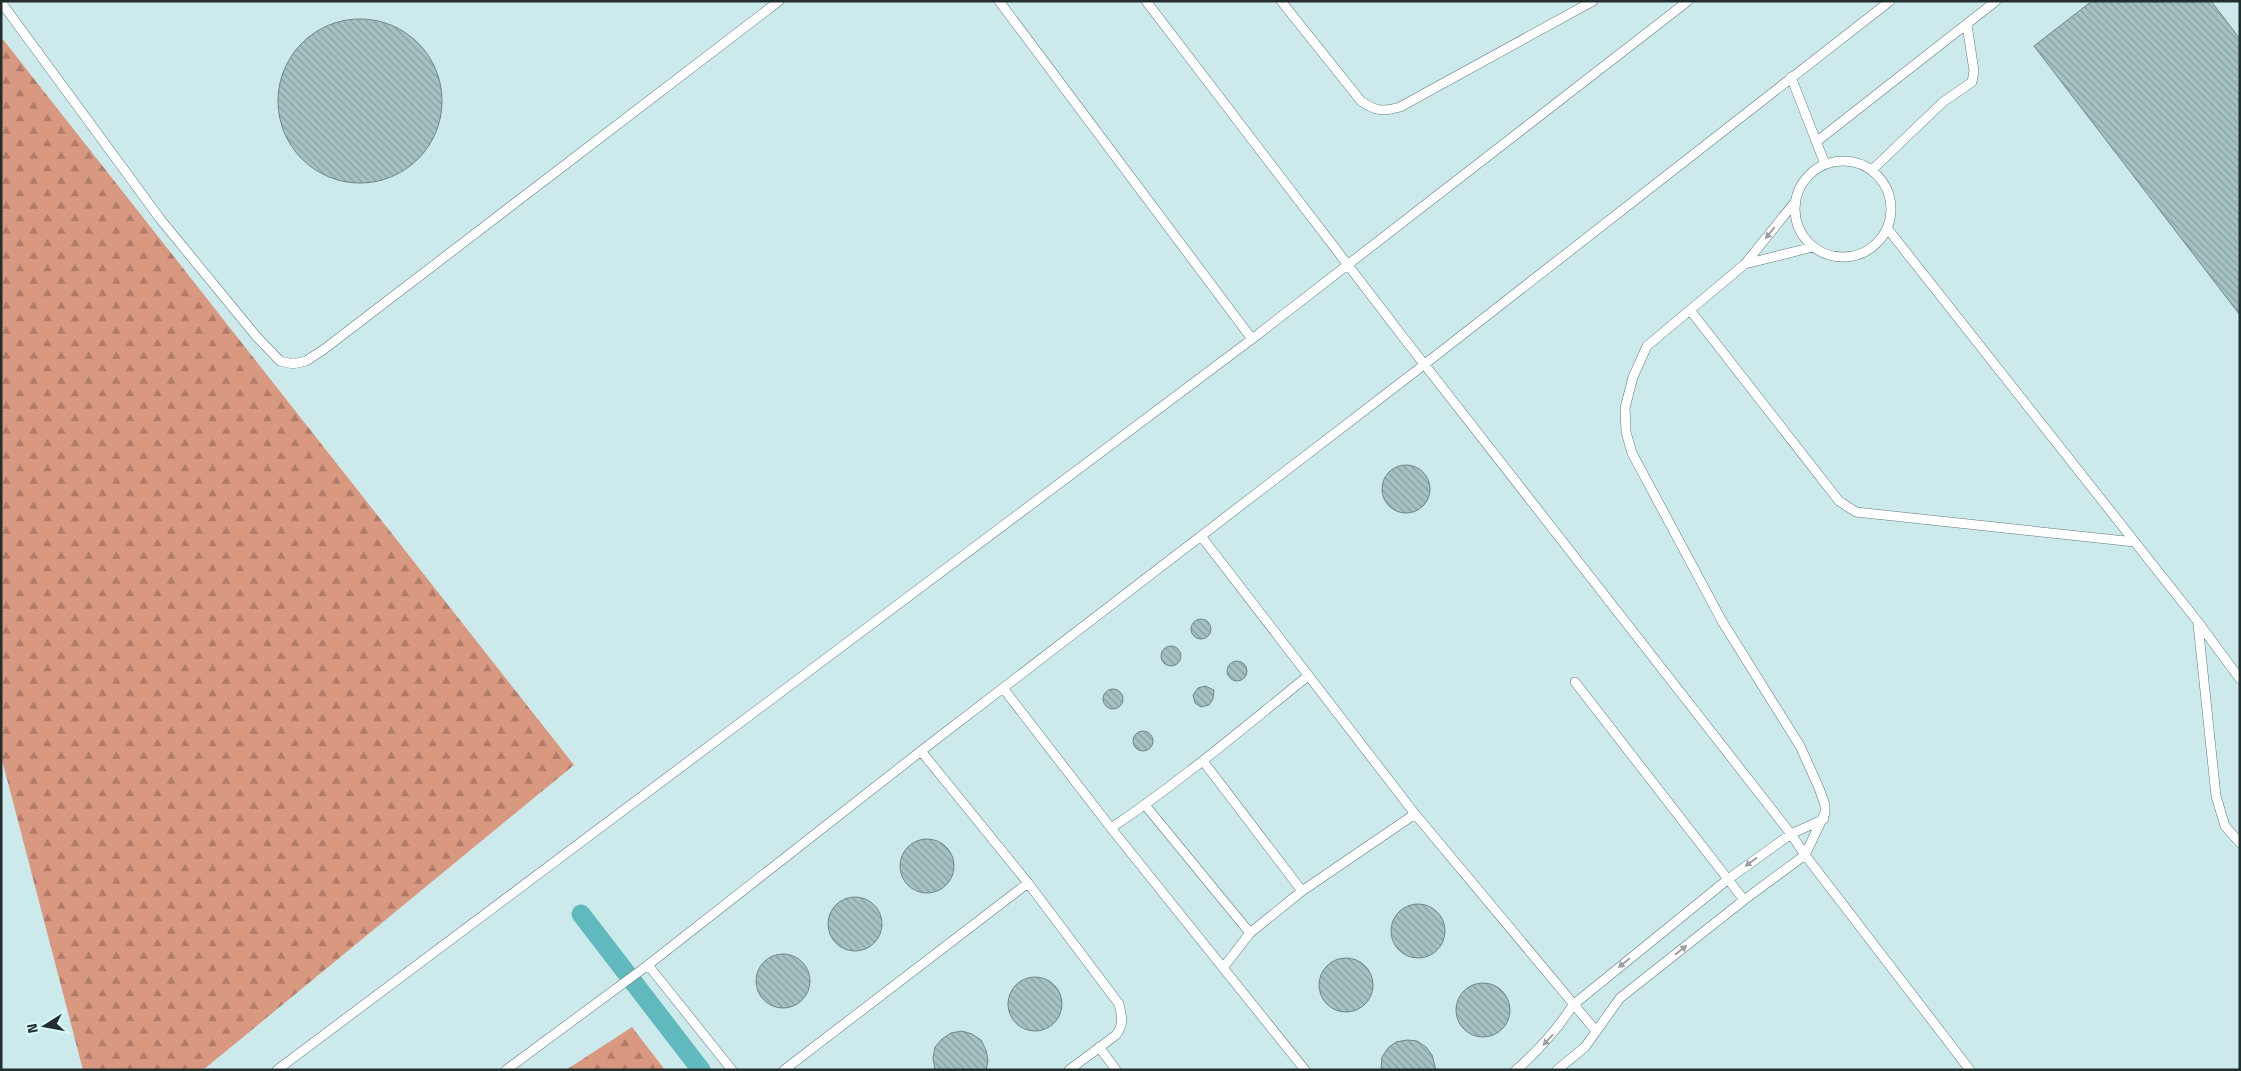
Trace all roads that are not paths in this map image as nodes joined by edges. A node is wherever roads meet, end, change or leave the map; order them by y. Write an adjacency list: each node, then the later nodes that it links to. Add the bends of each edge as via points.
1 (779, 1): 9 (lane, via 323,350 293,364 280,361 256,336 161,220)
2 (999, 1): 21 (lane)
3 (1146, 1): 18 (lane)
4 (1281, 1): 5 (lane, via 1361,101 1372,109 1385,112 1400,107)
5 (1593, 1)
6 (1688, 1): 18 (lane)
7 (1890, 1): 11 (lane)
8 (1996, 1): 10 (lane)
9 (1, 2)
10 (1967, 25): 12 (lane); 14 (lane, via 1974,71 1972,82 1943,102)
11 (1792, 77): 12 (lane); 22 (lane)
12 (1816, 142): 13 (lane)
13 (1824, 164): 14 (lane, via 1849,160); 15 (lane, via 1805,179)
14 (1872, 170): 16 (lane, via 1888,190 1891,215)
15 (1795, 202): 17 (lane, via 1798,227); 19 (lane, one-way to 19)
16 (1887, 228): 17 (lane, via 1872,248 1849,257 1836,257); 24 (lane)
17 (1813, 247): 19 (lane)
18 (1348, 264): 21 (lane); 22 (lane)
19 (1745, 264): 20 (lane)
20 (1690, 310): 24 (lane, via 1839,500 1856,512); 34 (lane, via 1647,346 1633,377 1625,408 1626,432 1632,453 1722,620 1800,746 1825,805)
21 (1252, 339): 49 (lane)
22 (1425, 364): 23 (lane); 36 (lane)
23 (1200, 536): 26 (lane); 29 (lane)
24 (2135, 542): 25 (lane)
25 (2198, 622): 27 (lane); 37 (lane, via 2216,796 2225,826)
26 (1308, 676): 31 (lane); 33 (lane)
27 (2240, 679)
28 (1575, 682): 39 (lane)
29 (1003, 688): 30 (lane); 35 (lane)
30 (921, 751): 40 (lane); 44 (lane)
31 (1203, 761): 32 (lane); 41 (lane)
32 (1146, 805): 35 (lane); 43 (lane)
33 (1415, 814): 41 (lane); 46 (lane)
34 (1824, 819): 36 (lane); 38 (lane)
35 (1110, 828): 45 (lane)
36 (1791, 834): 38 (lane); 39 (lane, one-way to 39)
37 (2240, 843)
38 (1805, 855): 42 (lane); 58 (lane)
39 (1727, 880): 42 (lane); 46 (lane, one-way to 46)
40 (1028, 883): 48 (lane, via 1119,1004 1121,1028); 52 (lane)
41 (1302, 891): 43 (lane)
42 (1744, 900): 47 (lane, one-way to 42, via 1620,998)
43 (1250, 933): 45 (lane)
44 (648, 965): 50 (lane); 51 (lane)
45 (1224, 968): 55 (lane)
46 (1573, 1005): 47 (lane); 56 (lane, one-way to 56, via 1556,1031)
47 (1596, 1031): 57 (lane, via 1584,1047)
48 (1099, 1047): 53 (lane); 54 (lane)
49 (277, 1070)
50 (506, 1070)
51 (732, 1070)
52 (784, 1070)
53 (1069, 1070)
54 (1116, 1070)
55 (1305, 1070)
56 (1516, 1070)
57 (1557, 1070)
58 (1970, 1070)

